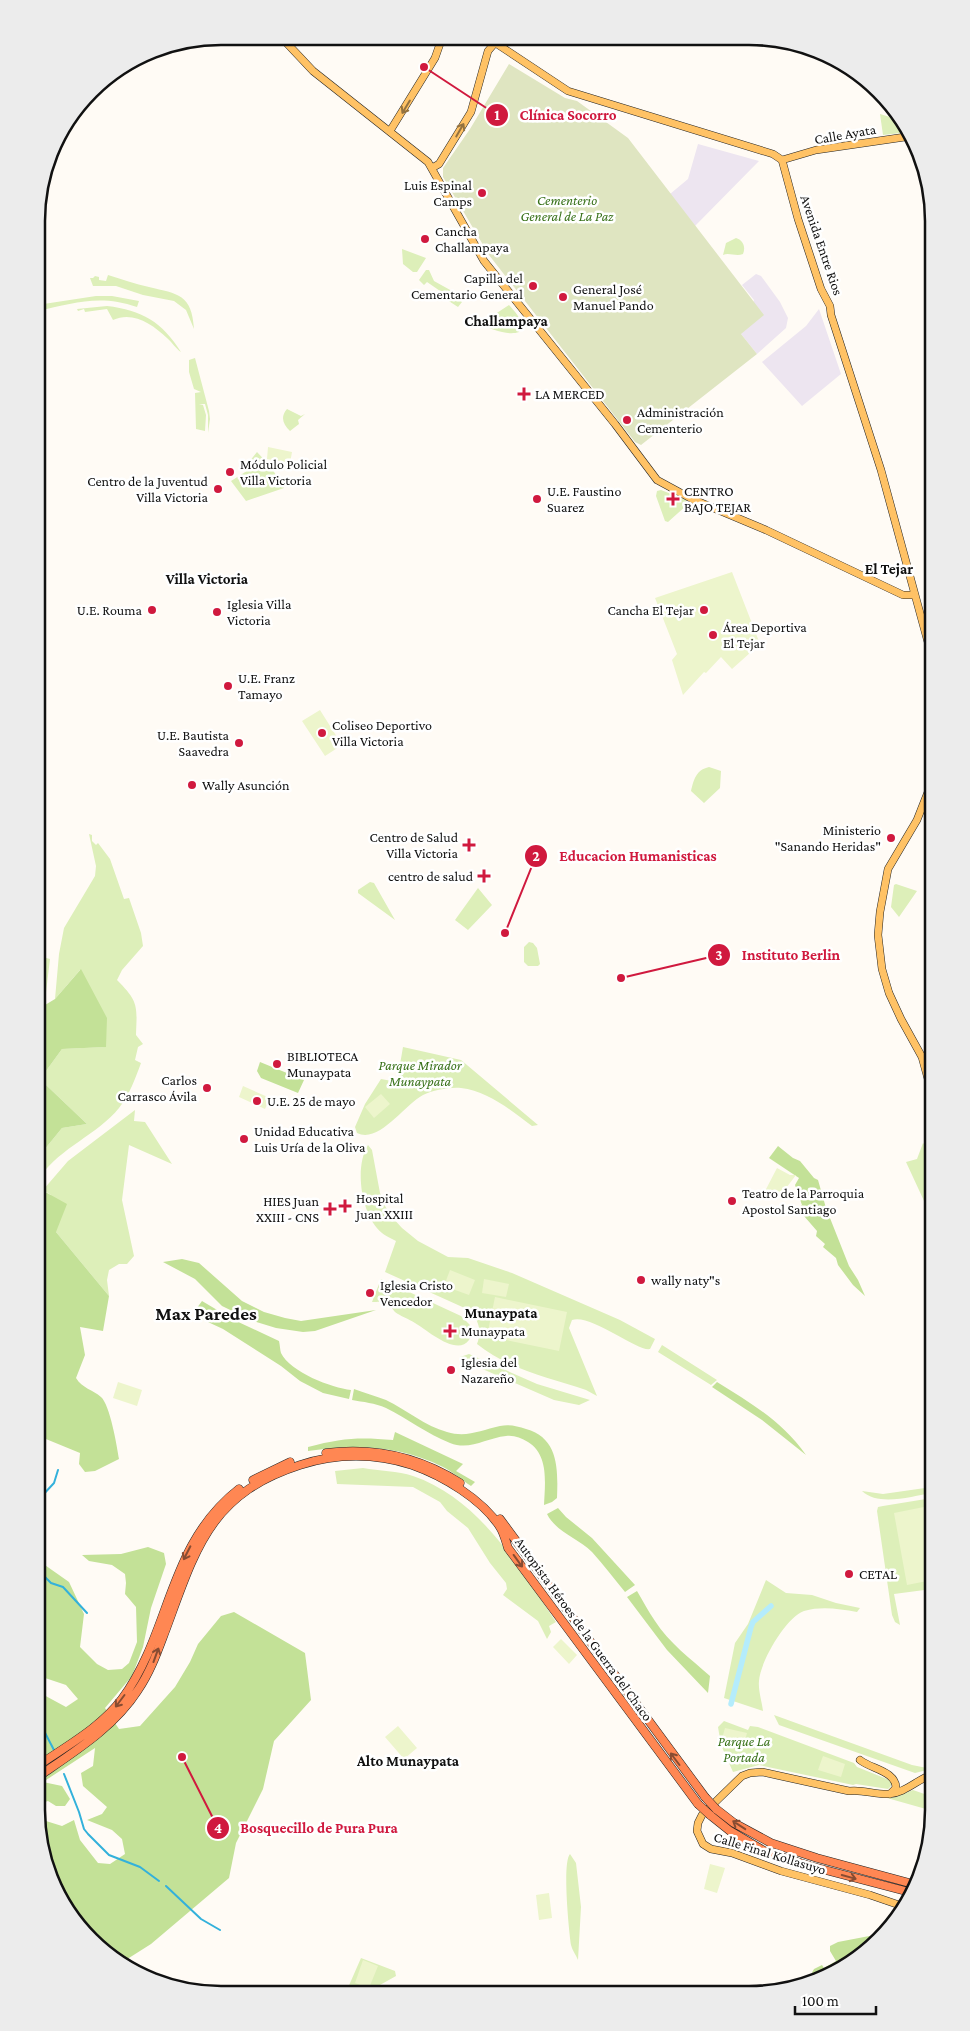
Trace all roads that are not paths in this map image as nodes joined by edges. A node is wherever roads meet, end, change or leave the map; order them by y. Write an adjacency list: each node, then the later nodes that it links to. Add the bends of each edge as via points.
1 (289, 45): 5 (main road, via 314,71)
2 (440, 45): 5 (main road, one-way to 5, via 435,58)
3 (493, 45): 8 (main road, one-way to 3, via 439,164 471,112 488,51)
4 (496, 45): 7 (main road, via 568,91 773,154)
5 (390, 131): 8 (main road)
6 (904, 137): 7 (main road, Calle Ayata, via 816,150)
7 (782, 160): 9 (main road, Avenida Entre Rios, via 798,219 830,306 830,315 881,470)
8 (432, 168): 9 (main road, via 484,261 657,480 903,595)
9 (914, 595): 10 (main road, Avenida Entre Rios)
10 (925, 632)
11 (925, 800): 12 (main road, via 888,870 878,935 889,993)
12 (925, 1068)
13 (860, 1760): 17 (main road, via 892,1777 896,1788)
14 (45, 1761): 18 (highway, Autopista Héroes de la Guerra del Chaco, one-way to 14, bridge, via 770,1843 716,1809 491,1509 459,1483 426,1465 391,1454 365,1451 322,1454 288,1463 242,1487 222,1504 204,1524 184,1558 145,1659 122,1699 97,1724)
15 (45, 1772): 19 (highway, Autopista Héroes de la Guerra del Chaco, one-way to 19, bridge, via 115,1720 138,1692 153,1665 203,1538 226,1508 252,1486 291,1468 323,1459 356,1456 390,1460 424,1470 456,1486 488,1513 500,1528 508,1548 698,1804 710,1815 766,1852)
16 (925, 1778): 17 (main road)
17 (889, 1794): 20 (main road, Calle Final Kollasuyo, via 848,1791 754,1772 738,1780 702,1815 697,1831 703,1844 711,1849)
18 (909, 1884)
19 (905, 1891)
20 (897, 1904)

